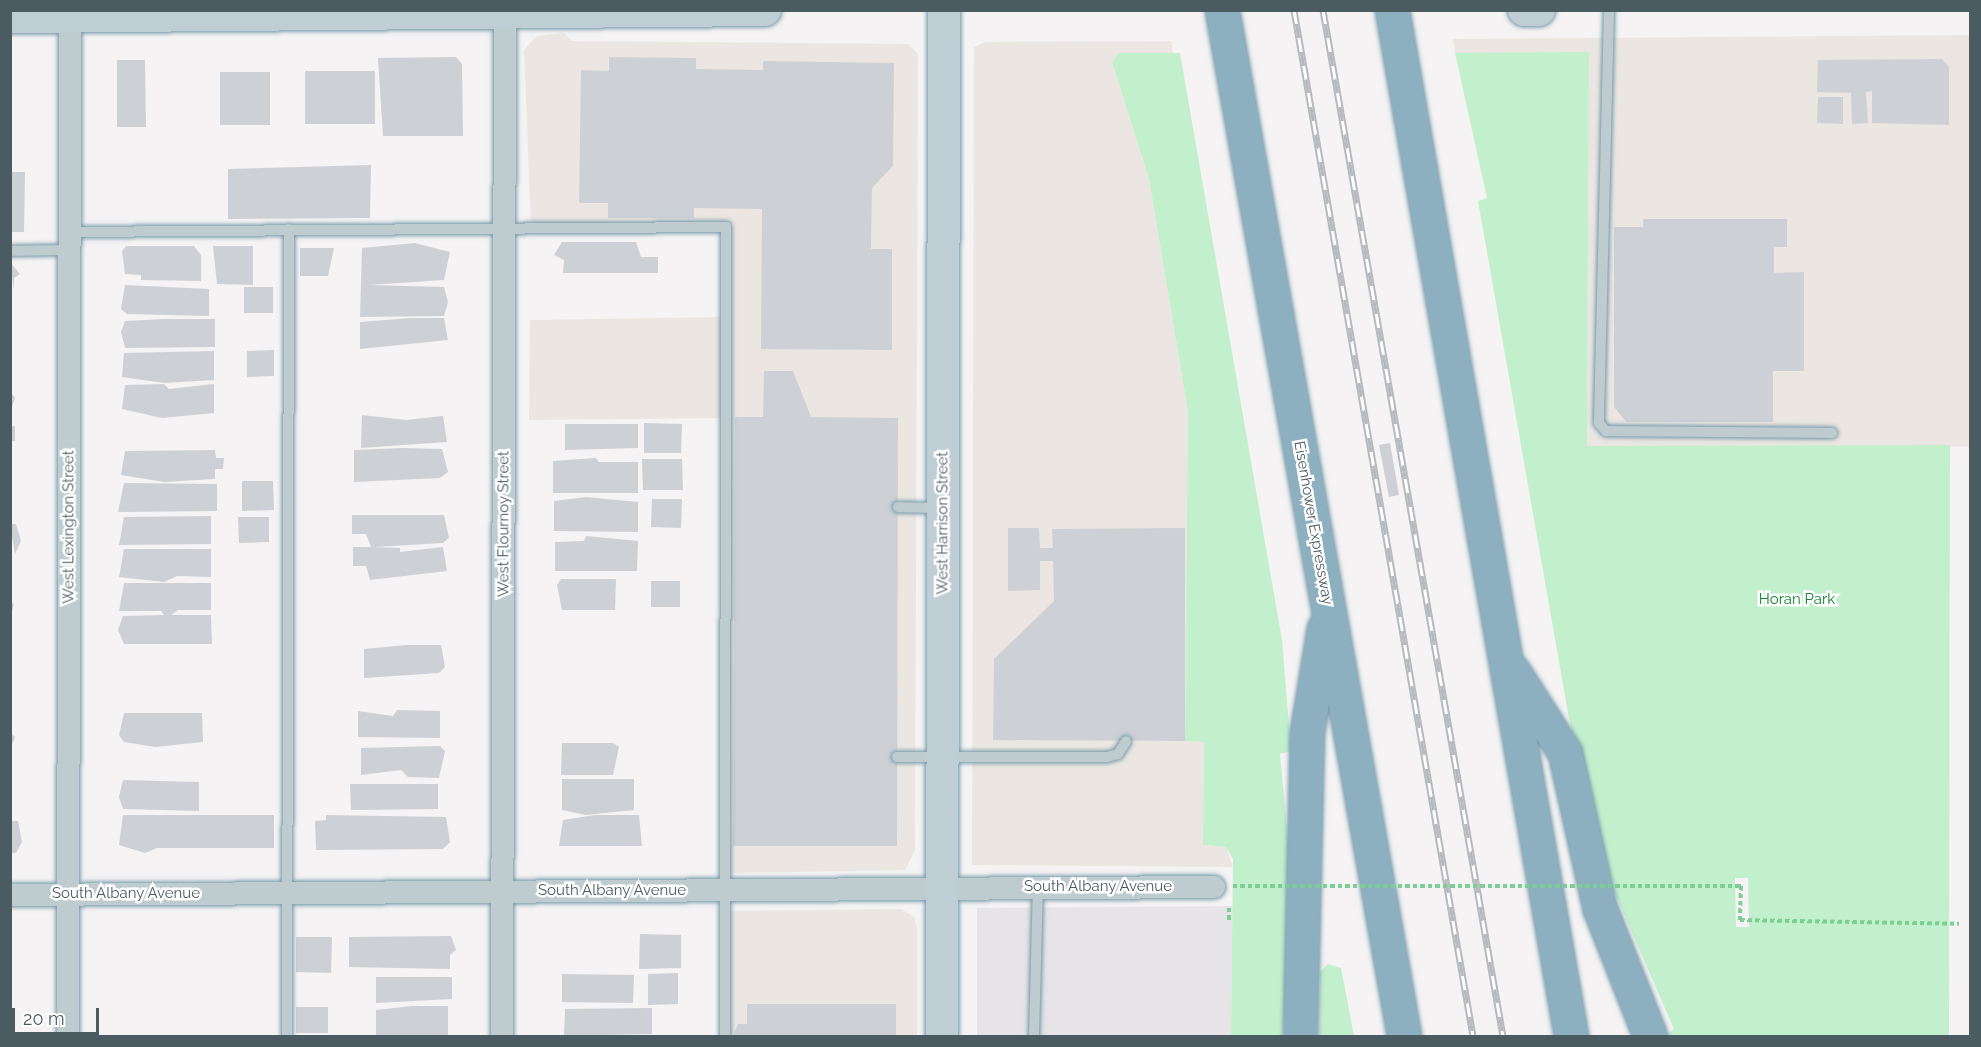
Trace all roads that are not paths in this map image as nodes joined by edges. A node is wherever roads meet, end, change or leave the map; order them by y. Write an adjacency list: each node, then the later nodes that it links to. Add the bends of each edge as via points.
1 (765, 10): 9 (street)
2 (944, 10): 18 (street, West Harrison Street)
3 (1222, 10): 19 (highway, Eisenhower Expressway)
4 (1392, 10): 20 (highway)
5 (1524, 10): 8 (street)
6 (1539, 10): 8 (street)
7 (1609, 10): 16 (lane, via 1599,423 1606,431)
8 (1531, 11)
9 (505, 12): 10 (street); 12 (street, West Flournoy Street)
10 (77, 15): 11 (street); 14 (street, West Lexington Street)
11 (10, 17)
12 (505, 228): 13 (lane); 27 (lane, via 726,227); 28 (street, West Flournoy Street)
13 (289, 230): 14 (lane); 29 (lane)
14 (70, 241): 15 (lane); 30 (street, West Lexington Street)
15 (10, 250)
16 (1832, 434)
17 (898, 507): 18 (lane)
18 (943, 508): 22 (street, West Harrison Street)
19 (1328, 605): 38 (highway, via 1307,732); 39 (highway, Eisenhower Expressway)
20 (1505, 658): 40 (highway); 41 (highway, via 1566,753 1600,909)
21 (1126, 741): 22 (lane, via 1119,754 1107,757)
22 (943, 756): 23 (lane); 26 (street, West Harrison Street)
23 (897, 757)
24 (1223, 886): 25 (street, South Albany Avenue)
25 (1038, 887): 26 (street, South Albany Avenue); 37 (lane)
26 (943, 888): 27 (street, South Albany Avenue); 36 (street, West Harrison Street)
27 (725, 890): 28 (street, South Albany Avenue); 35 (lane)
28 (503, 891): 29 (street, South Albany Avenue); 34 (street, West Flournoy Street)
29 (287, 893): 30 (street, South Albany Avenue); 33 (lane)
30 (68, 894): 31 (street, South Albany Avenue); 32 (street, West Lexington Street)
31 (10, 895)
32 (68, 1036)
33 (287, 1036)
34 (502, 1036)
35 (725, 1036)
36 (942, 1036)
37 (1034, 1036)
38 (1300, 1036)
39 (1404, 1036)
40 (1571, 1036)
41 (1650, 1036)

